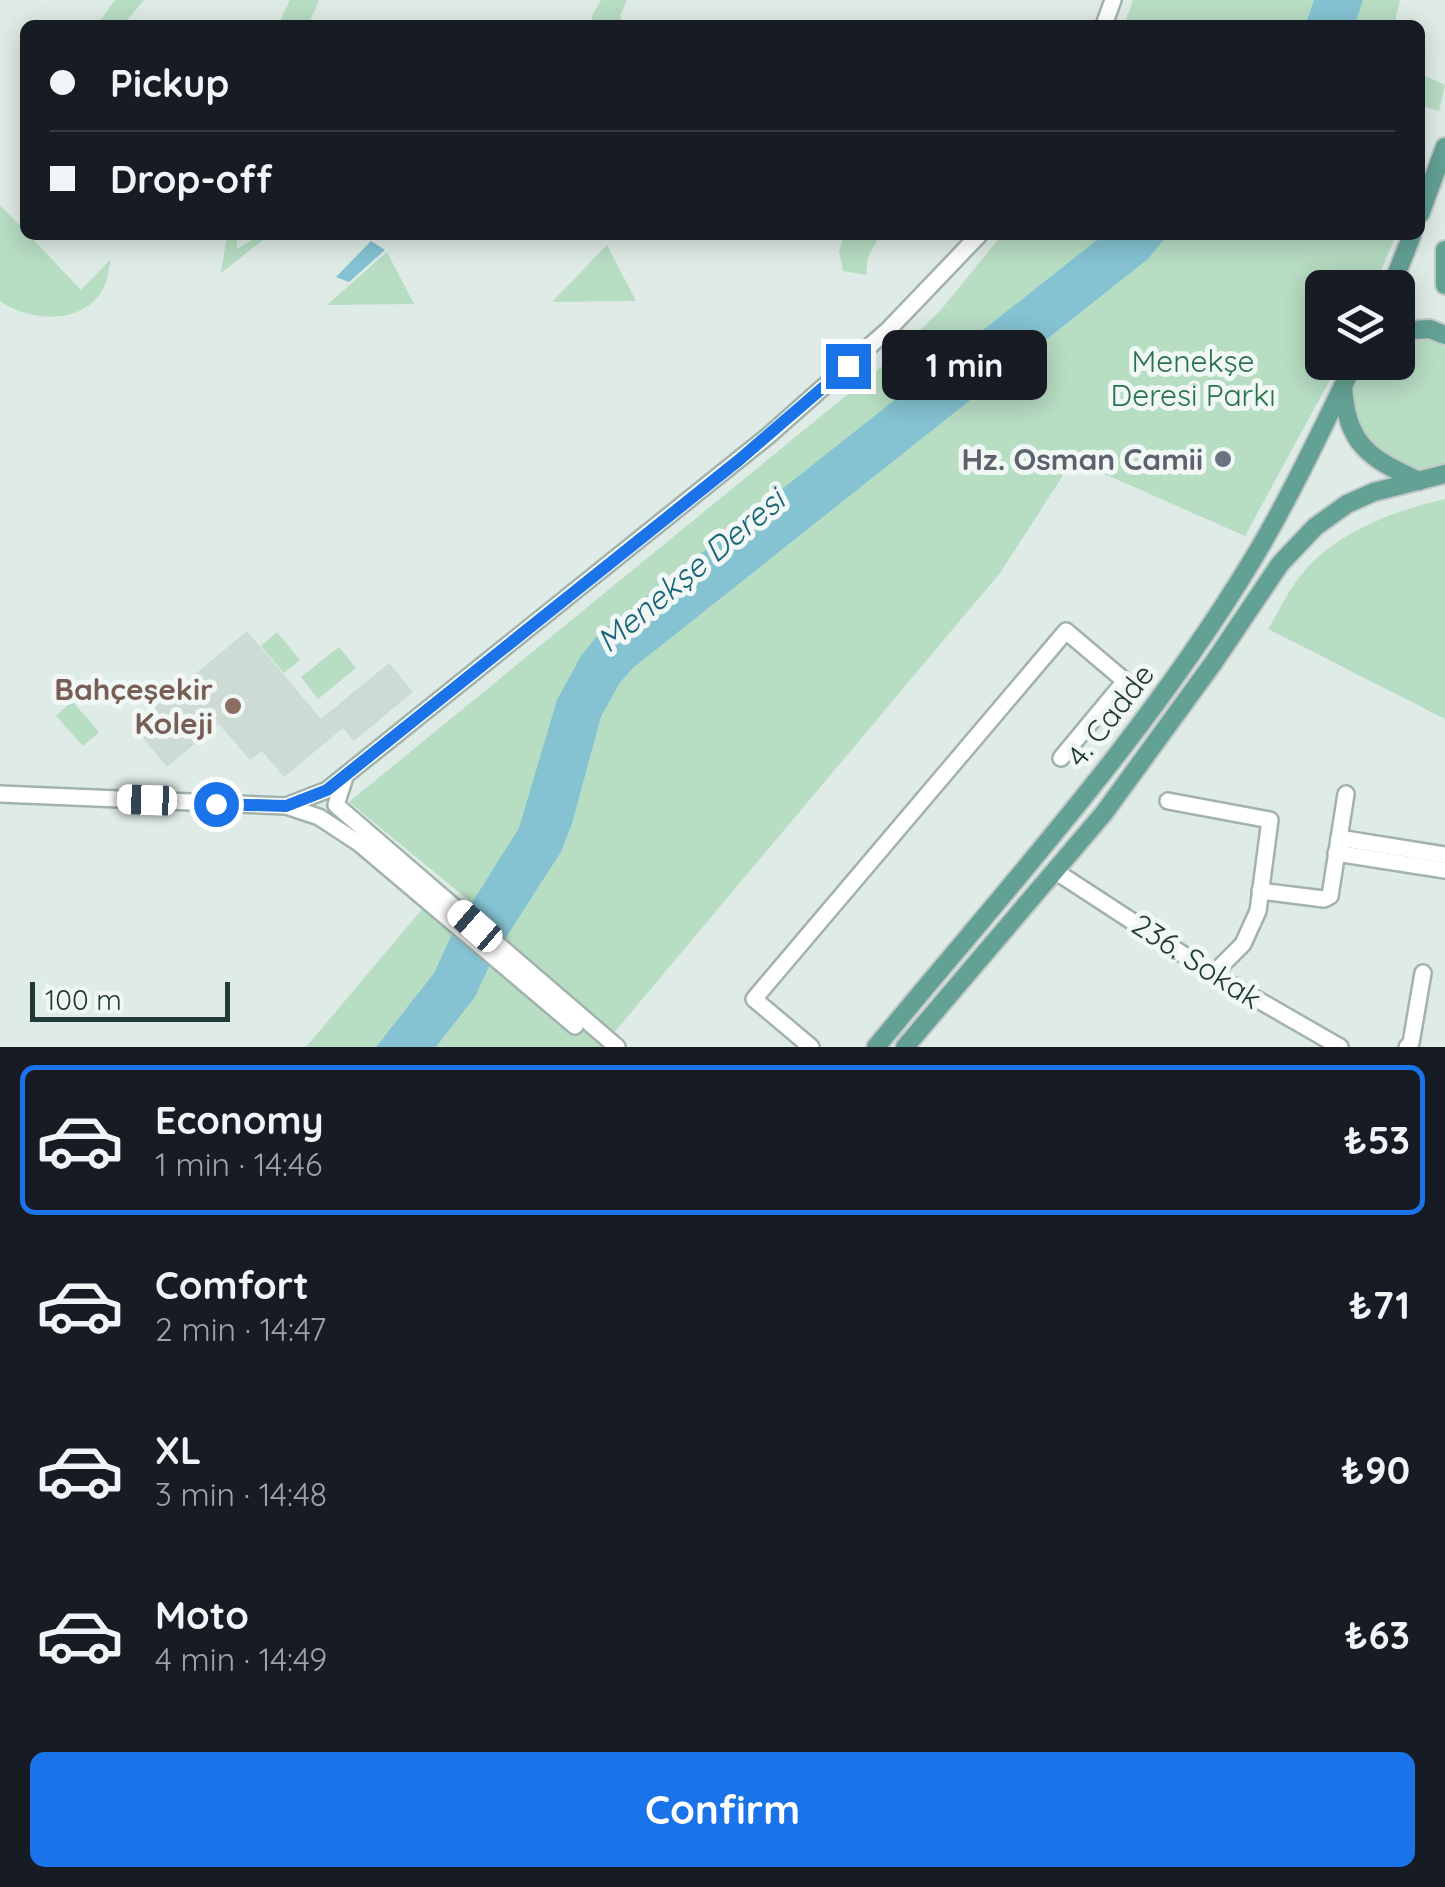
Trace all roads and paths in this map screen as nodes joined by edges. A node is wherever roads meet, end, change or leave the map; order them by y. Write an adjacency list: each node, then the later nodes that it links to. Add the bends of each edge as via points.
1 (1445, 146): 2 (main road)
2 (1425, 200)
3 (974, 240): 15 (street, via 889,330 782,424)
4 (1410, 240): 6 (main road)
5 (1445, 250): 7 (main road)
6 (1397, 270)
7 (1445, 285)
8 (1415, 330): 9 (main road)
9 (1445, 334)
10 (1346, 380): 11 (main road, 4. Cadde)
11 (1343, 386): 13 (main road, via 1354,437 1370,456); 34 (main road, 4. Cadde, via 1254,557 1188,657)
12 (1445, 474): 13 (main road, 4. Cadde)
13 (1419, 480): 25 (main road, 4. Cadde, via 1347,504 1280,564 1104,813)
14 (1061, 758): 33 (street, via 1125,681 1066,630 754,999)
15 (344, 776): 18 (street); 21 (street)
16 (0, 794): 20 (street)
17 (1346, 794): 22 (street)
18 (308, 798): 20 (street); 21 (street)
19 (1168, 801): 26 (street, via 1270,820)
20 (286, 806): 27 (street, via 360,844)
21 (336, 806): 27 (street)
22 (1338, 846): 23 (street); 24 (street); 26 (street, via 1330,896)
23 (1445, 854)
24 (1445, 870)
25 (1055, 871): 30 (street, 236. Sokak); 35 (main road, 4. Cadde)
26 (1260, 891): 30 (street, via 1243,944)
27 (450, 913): 28 (street)
28 (516, 970): 31 (street); 32 (street)
29 (1423, 973): 37 (street)
30 (1213, 974): 36 (street, 236. Sokak)
31 (601, 1047)
32 (617, 1047)
33 (811, 1047)
34 (876, 1047)
35 (906, 1047)
36 (1340, 1047)
37 (1407, 1047)

